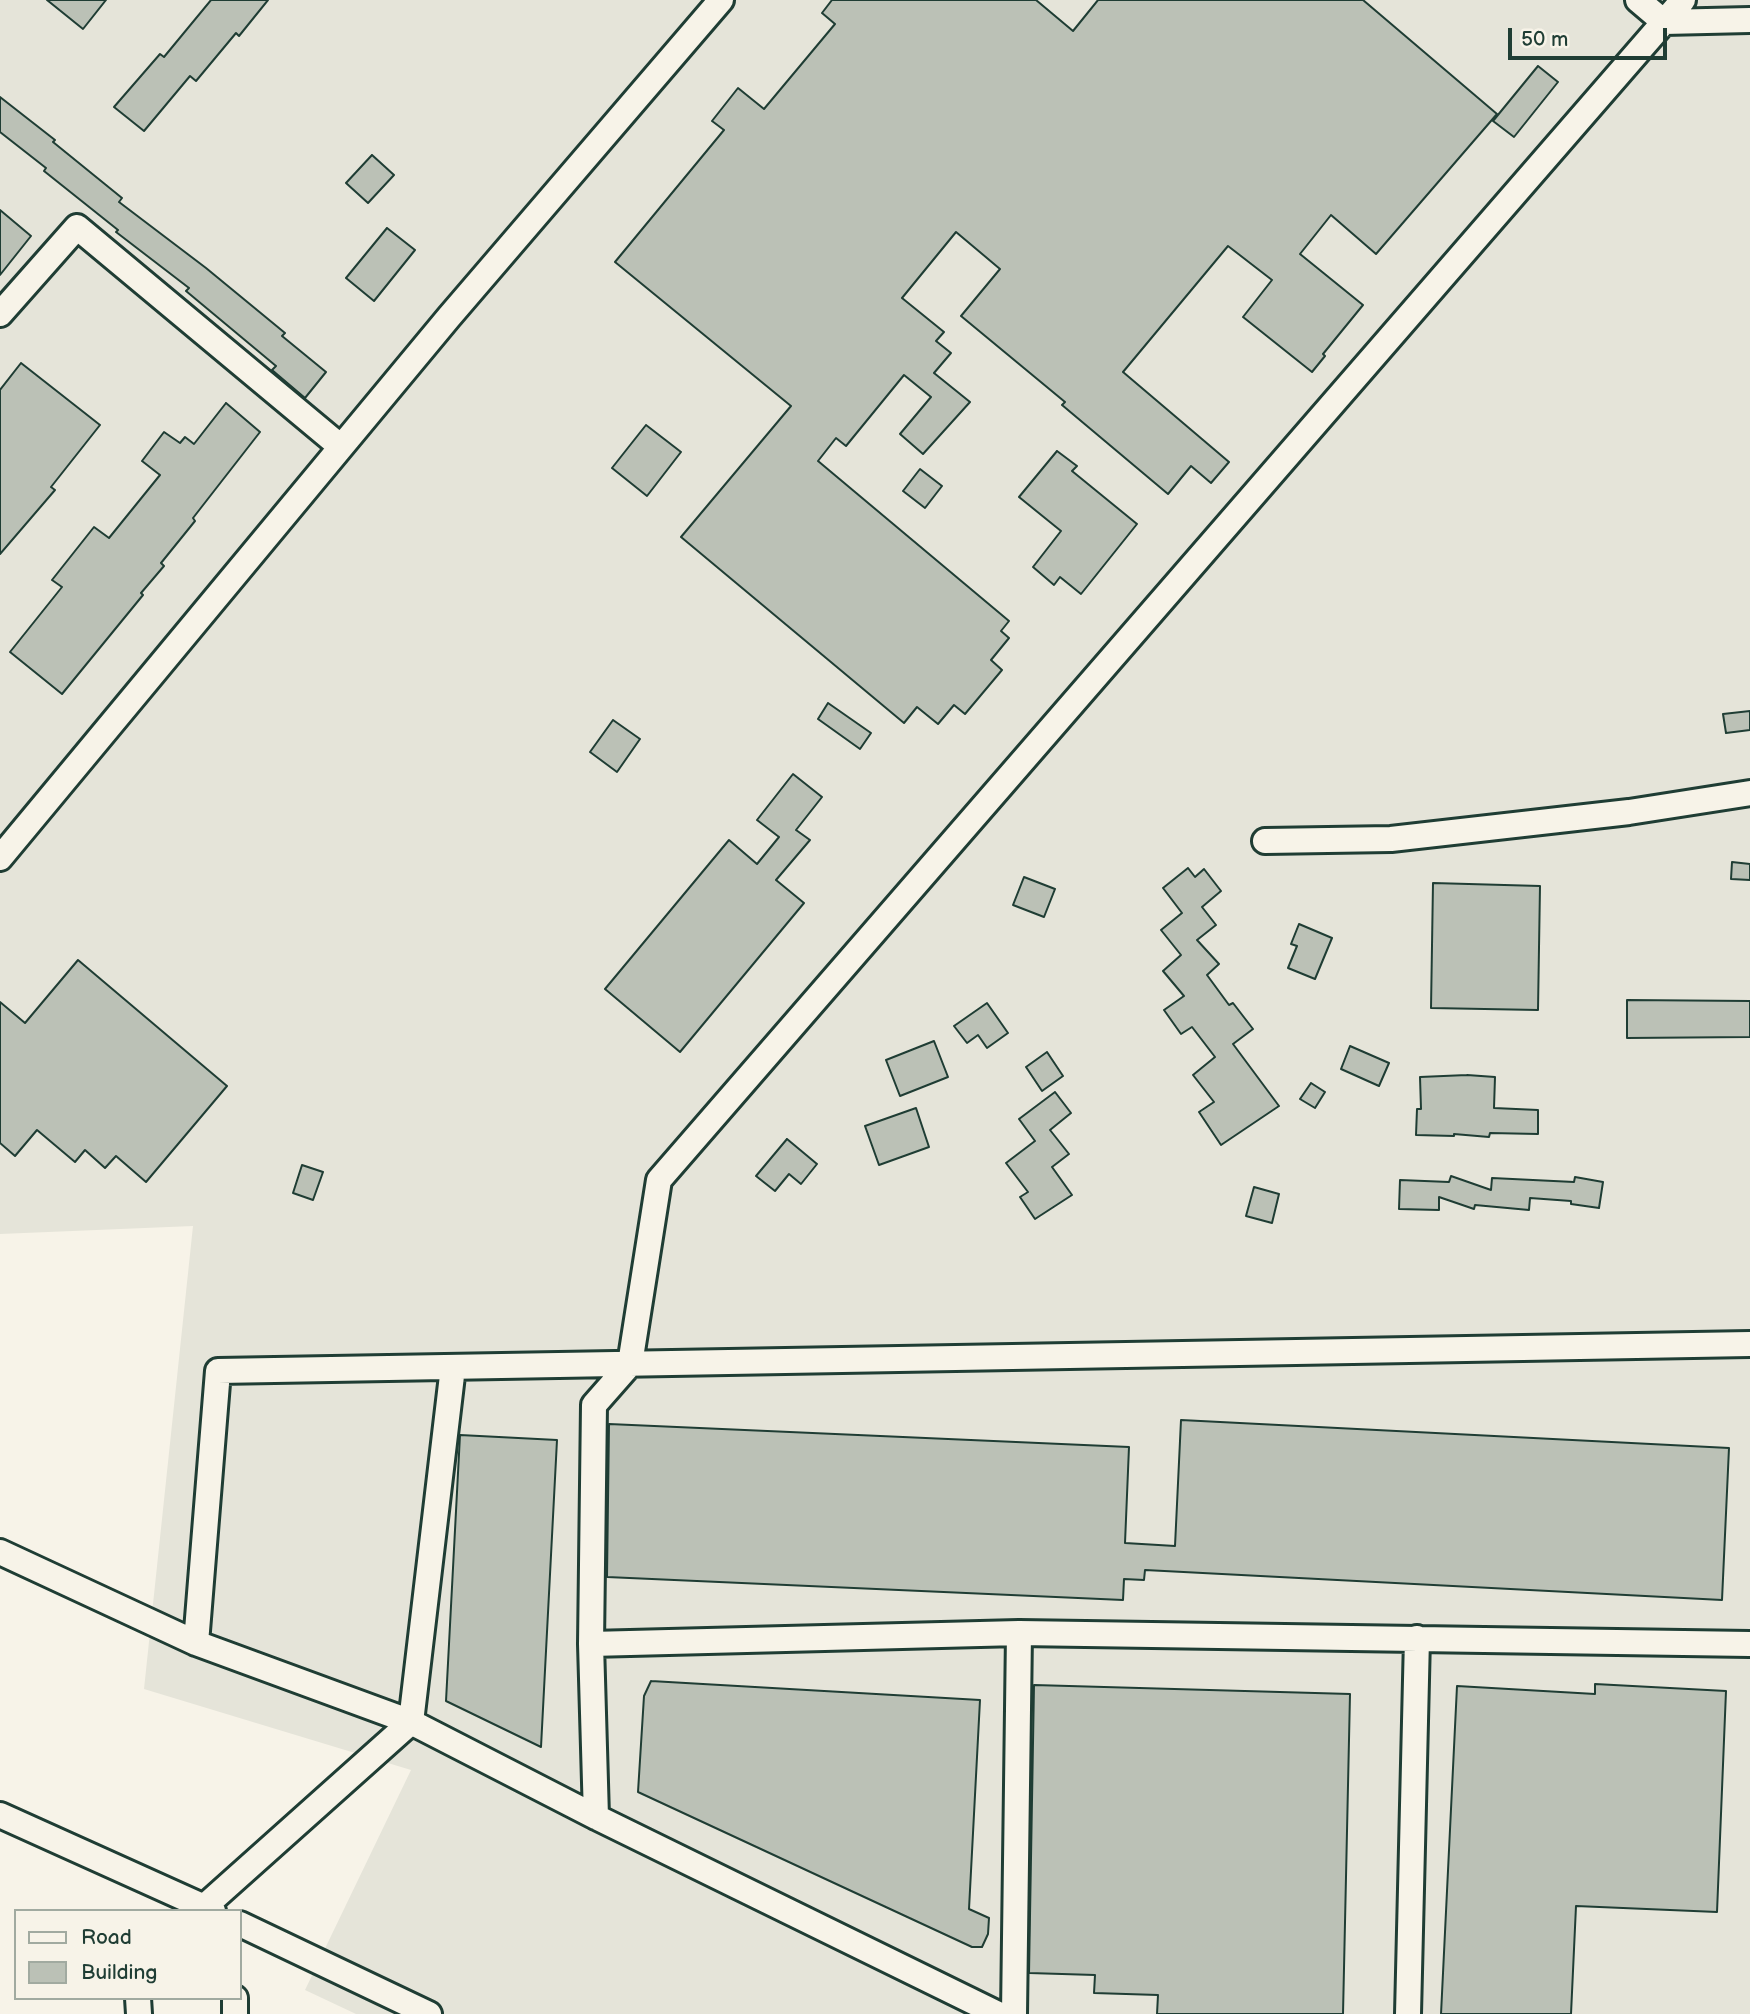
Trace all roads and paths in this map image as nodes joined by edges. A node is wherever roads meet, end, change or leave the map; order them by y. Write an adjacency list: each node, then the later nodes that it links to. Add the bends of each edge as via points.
1 (721, 0): 7 (street)
2 (1638, 0): 5 (street)
3 (1683, 0): 5 (street)
4 (1750, 20): 5 (street)
5 (1664, 22): 12 (street, via 659,1180)
6 (0, 314): 7 (street, via 77,227)
7 (341, 447): 10 (street)
8 (1750, 793): 9 (street, via 1391,839)
9 (1265, 841)
10 (0, 858)
11 (1750, 1344): 12 (street)
12 (630, 1364): 13 (street); 18 (street, via 594,1405)
13 (453, 1367): 17 (street, via 218,1371); 20 (street)
14 (0, 1552): 17 (street)
15 (1019, 1633): 16 (street); 18 (street); 28 (street)
16 (1417, 1639): 19 (street); 29 (street)
17 (195, 1643): 20 (street)
18 (590, 1644): 22 (street)
19 (1750, 1644)
20 (411, 1722): 22 (street); 24 (street)
21 (0, 1815): 23 (street)
22 (596, 1817): 27 (street)
23 (203, 1909)
24 (206, 1909)
25 (242, 1925): 26 (street)
26 (429, 2014)
27 (998, 2014)
28 (1014, 2014)
29 (1408, 2014)

